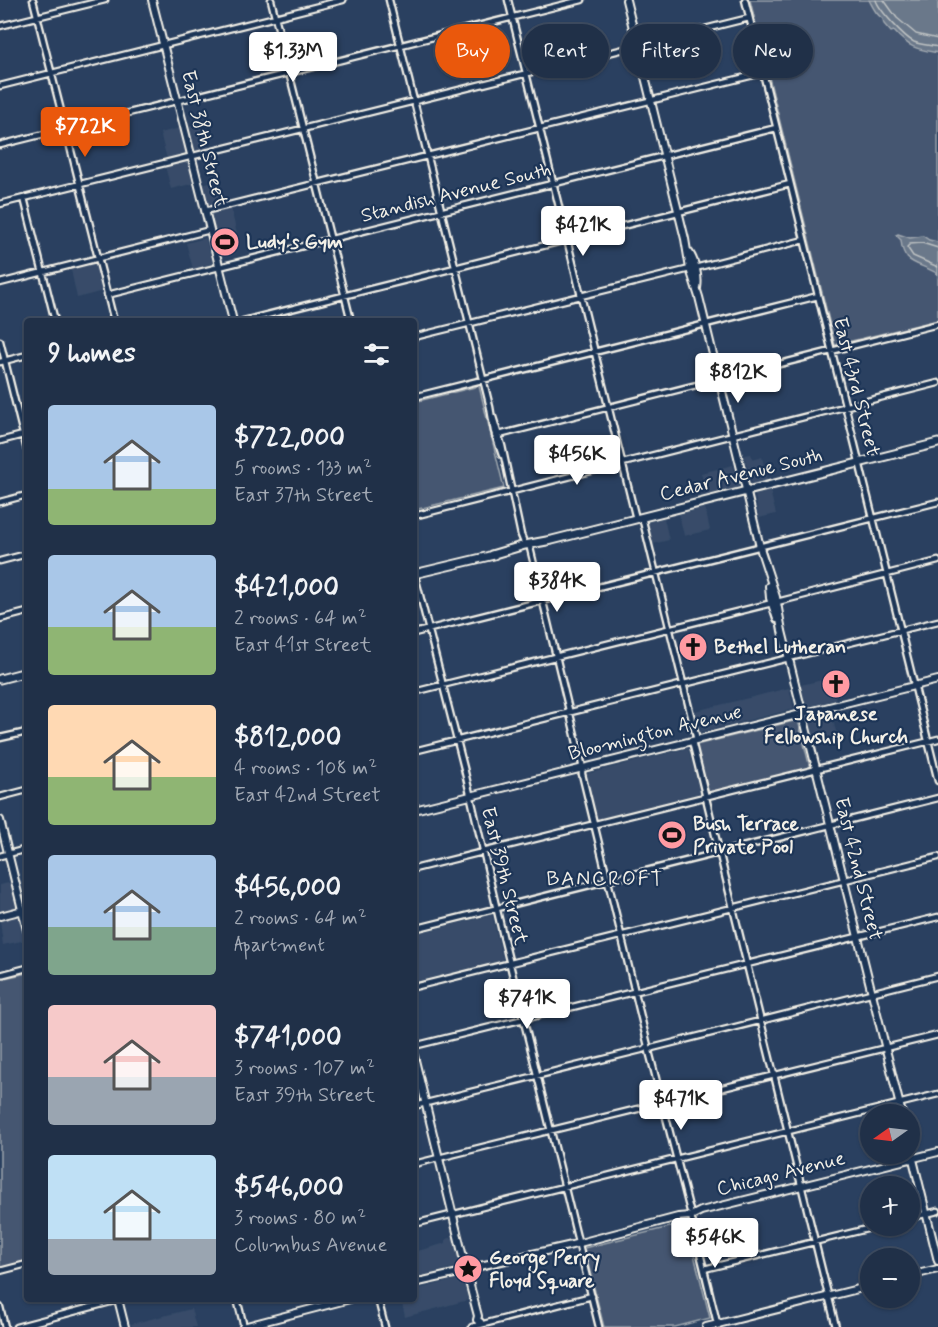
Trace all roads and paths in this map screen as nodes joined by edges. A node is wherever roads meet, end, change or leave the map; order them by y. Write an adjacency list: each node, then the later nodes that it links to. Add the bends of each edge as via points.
1 (33, 0): 11 (street)
2 (105, 0): 11 (street)
3 (152, 0): 19 (street, East 38th Street)
4 (271, 0): 12 (street)
5 (343, 0): 12 (street)
6 (389, 0): 20 (street)
7 (508, 0): 13 (street)
8 (582, 0): 13 (street)
9 (626, 0): 15 (street, East 42nd Street)
10 (745, 0): 14 (street, East 43rd Street)
11 (38, 17): 18 (street); 22 (street)
12 (275, 17): 19 (street); 23 (street)
13 (512, 17): 20 (street); 21 (street)
14 (749, 18): 16 (street, East 43rd Street); 17 (street)
15 (632, 24)
16 (750, 24)
17 (721, 25)
18 (0, 26)
19 (164, 44): 22 (street); 30 (street, East 38th Street)
20 (400, 45): 23 (street); 31 (street)
21 (522, 57)
22 (51, 73): 29 (street); 33 (street)
23 (289, 73): 30 (street); 34 (street)
24 (522, 74): 31 (street)
25 (527, 78): 36 (street)
26 (646, 78): 32 (street, East 42nd Street)
27 (742, 78): 32 (street)
28 (763, 78): 35 (street, East 43rd Street)
29 (0, 86)
30 (177, 100): 33 (street); 38 (street, East 38th Street)
31 (414, 101): 34 (street); 39 (street)
32 (651, 101): 36 (street); 40 (street, East 42nd Street)
33 (66, 128): 37 (street); 41 (street)
34 (303, 128): 38 (street); 42 (street)
35 (776, 128): 40 (street, Standish Avenue South); 44 (street, East 43rd Street)
36 (540, 129): 39 (street); 43 (street)
37 (0, 145)
38 (192, 156): 41 (street); 47 (street, East 38th Street)
39 (429, 156): 42 (street); 48 (street)
40 (664, 157): 43 (street, Standish Avenue South); 49 (street, East 42nd Street)
41 (80, 184): 45 (street); 54 (street)
42 (317, 184): 47 (street); 51 (street)
43 (554, 184): 48 (street, Standish Avenue South); 52 (street)
44 (790, 184): 49 (street); 53 (street, East 43rd Street)
45 (24, 198): 46 (street); 58 (street)
46 (0, 204)
47 (205, 212): 50 (street, East 38th Street)
48 (442, 212): 51 (street, Standish Avenue South); 56 (street)
49 (678, 212): 52 (street); 57 (street, East 42nd Street)
50 (210, 230): 54 (street); 55 (street, East 38th Street)
51 (331, 240): 55 (street, Standish Avenue South); 61 (street)
52 (567, 240): 56 (street); 62 (street)
53 (804, 240): 57 (street); 63 (street, East 43rd Street)
54 (98, 258): 58 (street); 60 (street)
55 (219, 268): 60 (street, Standish Avenue South); 66 (street, East 38th Street)
56 (456, 268): 61 (street); 69 (street)
57 (692, 269): 62 (street); 70 (street, East 42nd Street)
58 (43, 273): 59 (street); 64 (street)
59 (0, 283)
60 (107, 295): 65 (street)
61 (344, 296): 67 (street); 68 (street)
62 (581, 296): 69 (street); 74 (street)
63 (818, 296): 70 (street); 75 (street, East 43rd Street)
64 (54, 318)
65 (113, 318)
66 (231, 318)
67 (255, 318)
68 (350, 318)
69 (470, 324): 72 (street); 78 (street)
70 (705, 324): 74 (street); 79 (street, East 42nd Street)
71 (938, 324): 75 (street)
72 (417, 337)
73 (0, 341): 77 (street)
74 (595, 352): 78 (street); 82 (street)
75 (831, 352): 79 (street); 83 (street, East 43rd Street)
76 (24, 356): 77 (street)
77 (2, 362): 84 (street)
78 (483, 379): 81 (street); 86 (street)
79 (719, 380): 82 (street); 87 (street, East 42nd Street)
80 (938, 383): 83 (street)
81 (417, 396)
82 (609, 407): 86 (street); 90 (street)
83 (845, 407): 87 (street); 91 (street, East 43rd Street)
84 (24, 432)
85 (24, 435): 88 (street)
86 (497, 435): 92 (street)
87 (733, 435): 90 (street); 93 (street, East 42nd Street)
88 (0, 441)
89 (938, 443): 91 (main road, Cedar Avenue South)
90 (622, 463): 92 (street); 98 (street)
91 (859, 463): 93 (main road, Cedar Avenue South); 99 (street, East 43rd Street)
92 (511, 491): 97 (street); 100 (street)
93 (747, 491): 98 (main road, Cedar Avenue South); 101 (street, East 42nd Street)
94 (24, 496): 95 (street)
95 (0, 502)
96 (938, 502): 99 (street)
97 (417, 515)
98 (639, 518): 100 (main road, Cedar Avenue South); 106 (street)
99 (872, 519): 101 (street); 107 (street, East 43rd Street)
100 (528, 546): 105 (main road, Cedar Avenue South); 109 (street)
101 (760, 546): 106 (street); 110 (street, East 42nd Street)
102 (24, 555): 103 (street)
103 (0, 561)
104 (938, 561): 107 (street)
105 (417, 573)
106 (656, 573): 109 (street); 115 (street)
107 (887, 574): 110 (street); 116 (street, East 43rd Street)
108 (417, 585): 114 (street, East 39th Street)
109 (543, 601): 114 (street); 118 (street)
110 (774, 603): 115 (street); 119 (street, East 42nd Street)
111 (24, 613): 112 (street)
112 (0, 619)
113 (938, 621): 116 (street)
114 (429, 629): 117 (street); 124 (street, East 39th Street)
115 (670, 629): 118 (street); 123 (street)
116 (901, 630): 119 (street); 125 (street, East 43rd Street)
117 (417, 632)
118 (556, 657): 124 (street); 127 (street)
119 (789, 658): 123 (street); 128 (street, East 42nd Street)
120 (24, 673): 121 (main road)
121 (0, 679)
122 (938, 680): 125 (street, Bloomington Avenue)
123 (684, 684): 127 (street); 132 (street)
124 (443, 685): 126 (street); 133 (street, East 39th Street)
125 (914, 686): 128 (street, Bloomington Avenue); 134 (street, East 43rd Street)
126 (417, 691)
127 (570, 712): 133 (street); 136 (street)
128 (802, 714): 132 (street, Bloomington Avenue); 137 (street, East 42nd Street)
129 (24, 733): 130 (street)
130 (0, 738)
131 (938, 739): 134 (street)
132 (694, 740): 136 (street, Bloomington Avenue); 142 (street)
133 (457, 741): 135 (street); 140 (street, East 39th Street)
134 (928, 741): 137 (street); 138 (street, East 43rd Street)
135 (417, 750)
136 (582, 768): 140 (street, Bloomington Avenue); 146 (street)
137 (816, 769): 142 (street); 147 (street, East 42nd Street)
138 (938, 781)
139 (24, 791): 141 (street)
140 (470, 796): 144 (street, Bloomington Avenue); 149 (street, East 39th Street)
141 (0, 797)
142 (706, 797): 146 (street); 150 (street)
143 (938, 798): 147 (street)
144 (417, 809)
145 (0, 820): 151 (street)
146 (594, 825): 149 (street); 155 (street)
147 (830, 825): 150 (street); 156 (street, East 42nd Street)
148 (24, 850): 151 (street)
149 (483, 853): 154 (street); 158 (street, East 39th Street)
150 (719, 853): 155 (street); 159 (street)
151 (9, 854): 152 (street); 157 (street)
152 (0, 856)
153 (938, 857): 156 (street)
154 (417, 868)
155 (608, 881): 158 (street); 164 (street)
156 (844, 881): 159 (street); 165 (street, East 42nd Street)
157 (24, 906)
158 (496, 908): 163 (street); 166 (street, East 39th Street)
159 (733, 908): 164 (street); 167 (street)
160 (24, 909): 161 (street)
161 (0, 916)
162 (938, 917): 165 (street)
163 (417, 928)
164 (621, 936): 166 (street); 172 (street)
165 (858, 936): 167 (street); 173 (street, East 42nd Street)
166 (510, 963): 171 (street); 174 (street, East 39th Street)
167 (747, 964): 172 (street); 175 (street)
168 (24, 969): 169 (street)
169 (0, 975)
170 (938, 976): 173 (street)
171 (417, 986)
172 (635, 992): 174 (street); 180 (street, via 648,1043 645,1049)
173 (871, 993): 175 (street); 178 (street, East 42nd Street)
174 (524, 1019): 177 (street); 180 (street, East 39th Street)
175 (761, 1019): 181 (street); 184 (street, via 653,1047 650,1051)
176 (938, 1035): 178 (street)
177 (417, 1045)
178 (885, 1047): 181 (street); 185 (street, East 42nd Street)
179 (417, 1068): 183 (street)
180 (537, 1075): 183 (street); 187 (street, East 39th Street)
181 (774, 1075): 184 (street); 188 (street)
182 (938, 1094): 185 (street)
183 (426, 1103): 186 (street); 191 (street)
184 (662, 1103): 187 (street); 192 (street)
185 (899, 1103): 188 (street)
186 (417, 1105)
187 (551, 1131): 191 (street); 196 (street, East 39th Street)
188 (788, 1131): 192 (street); 197 (street)
189 (938, 1152): 190 (street, Chicago Avenue)
190 (920, 1156)
191 (439, 1158): 193 (street); 202 (street)
192 (676, 1158): 196 (street); 199 (street)
193 (417, 1163)
194 (889, 1164): 197 (street, Chicago Avenue)
195 (914, 1164): 200 (street)
196 (564, 1186): 202 (street); 206 (street, East 39th Street)
197 (801, 1186): 199 (street, Chicago Avenue); 205 (street)
198 (938, 1211): 200 (street)
199 (690, 1214): 206 (street, Chicago Avenue); 209 (street)
200 (927, 1214): 201 (street); 207 (street)
201 (920, 1216)
202 (454, 1218): 203 (street); 211 (street)
203 (417, 1224)
204 (860, 1230): 205 (street)
205 (815, 1241): 209 (street); 217 (street)
206 (573, 1243): 211 (street, Chicago Avenue); 216 (street, East 39th Street)
207 (938, 1261)
208 (24, 1265): 212 (street)
209 (704, 1269): 225 (street)
210 (938, 1269): 213 (street)
211 (467, 1270): 214 (street, Chicago Avenue); 224 (street)
212 (0, 1271)
213 (920, 1273)
214 (417, 1282)
215 (860, 1288): 217 (street)
216 (592, 1296): 224 (street); 232 (street, East 39th Street)
217 (829, 1296): 225 (street); 234 (street)
218 (109, 1302): 227 (street)
219 (121, 1302): 228 (street)
220 (238, 1302): 229 (street)
221 (339, 1302): 229 (street)
222 (379, 1302): 230 (street)
223 (0, 1307): 226 (street)
224 (480, 1323): 231 (street)
225 (718, 1325): 233 (street)
226 (5, 1327)
227 (16, 1327)
228 (126, 1327)
229 (244, 1327)
230 (385, 1327)
231 (472, 1327)
232 (599, 1327)
233 (706, 1327)
234 (836, 1327)

